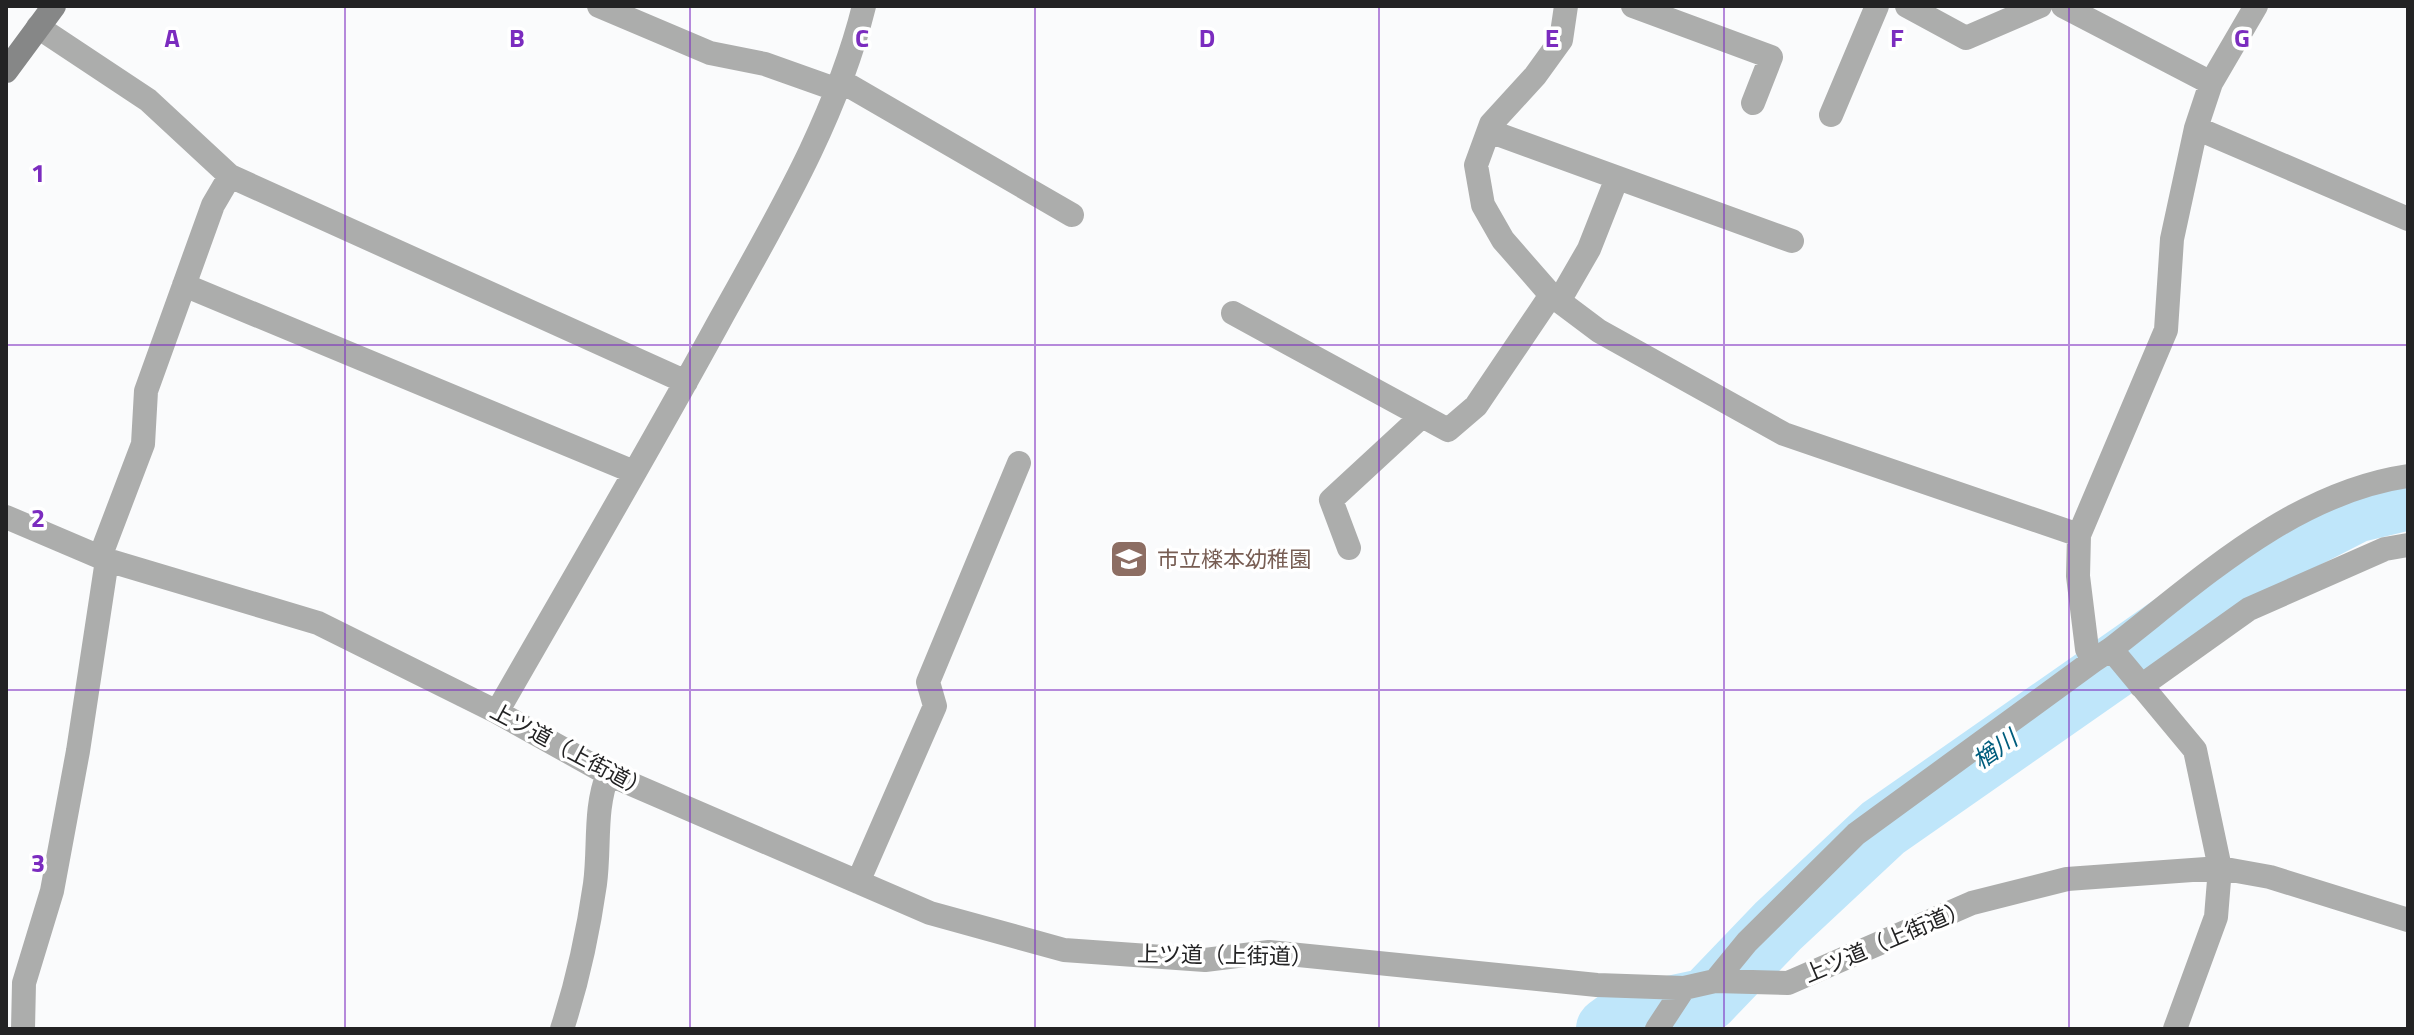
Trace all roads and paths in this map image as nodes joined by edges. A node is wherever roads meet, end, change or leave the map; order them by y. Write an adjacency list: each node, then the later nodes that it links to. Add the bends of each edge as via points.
1 (54, 6): 11 (main road)
2 (599, 6): 14 (street, via 710,53)
3 (864, 6): 14 (street)
4 (1566, 6): 18 (street, via 1561,40)
5 (1633, 6): 15 (street, via 1771,57)
6 (1877, 6): 16 (street)
7 (1907, 6): 8 (street, via 1966,38)
8 (2040, 6)
9 (2063, 6): 13 (street)
10 (2256, 6): 13 (street)
11 (38, 27): 12 (main road); 19 (street, via 148,100)
12 (6, 71)
13 (2211, 83): 17 (street)
14 (840, 85): 21 (street); 27 (street, via 820,135)
15 (1753, 103)
16 (1831, 115)
17 (2196, 128): 22 (street); 33 (street, via 2172,239 2166,330)
18 (1489, 131): 20 (street); 25 (street, via 1476,165 1483,205 1503,240)
19 (230, 176): 24 (street, via 213,205); 27 (street)
20 (1617, 178): 23 (street); 25 (street, via 1589,249)
21 (1072, 215)
22 (2408, 219)
23 (1792, 241)
24 (184, 285): 30 (street); 36 (street, via 146,391 143,444)
25 (1555, 298): 28 (street, via 1476,406 1448,430); 33 (street, via 1599,331 1784,434)
26 (1233, 313): 28 (street)
27 (686, 382): 30 (street)
28 (1422, 416): 35 (street, via 1331,500)
29 (1019, 463): 42 (street, via 928,682 935,706)
30 (634, 472): 39 (street)
31 (2408, 476): 37 (street, via 2319,501 2232,555)
32 (6, 517): 36 (street, 上ツ道（上街道）)
33 (2079, 535): 37 (street, via 2087,649)
34 (2408, 545): 38 (street, via 2385,549 2249,609)
35 (1349, 548)
36 (103, 559): 39 (street, 上ツ道（上街道）, via 318,623); 46 (street, via 78,751 52,891 24,983)
37 (2108, 656): 38 (street); 44 (street, via 1856,834)
38 (2138, 682): 41 (street, via 2195,750)
39 (497, 712): 40 (street, 上ツ道（上街道）)
40 (608, 774): 42 (street, 上ツ道（上街道）); 47 (street, via 600,793 595,884)
41 (2220, 868): 43 (street, 上ツ道（上街道）, via 2270,877); 44 (street, 上ツ道（上街道）, via 2067,879 1972,903 1788,983); 49 (street, via 2216,917)
42 (858, 882): 45 (street, 上ツ道（上街道）, via 930,913 1064,950 1205,960 1269,952 1597,985)
43 (2408, 920)
44 (1715, 981): 45 (street, 上ツ道（上街道）)
45 (1684, 988): 48 (street)
46 (23, 1029)
47 (562, 1029)
48 (1657, 1029)
49 (2175, 1029)

